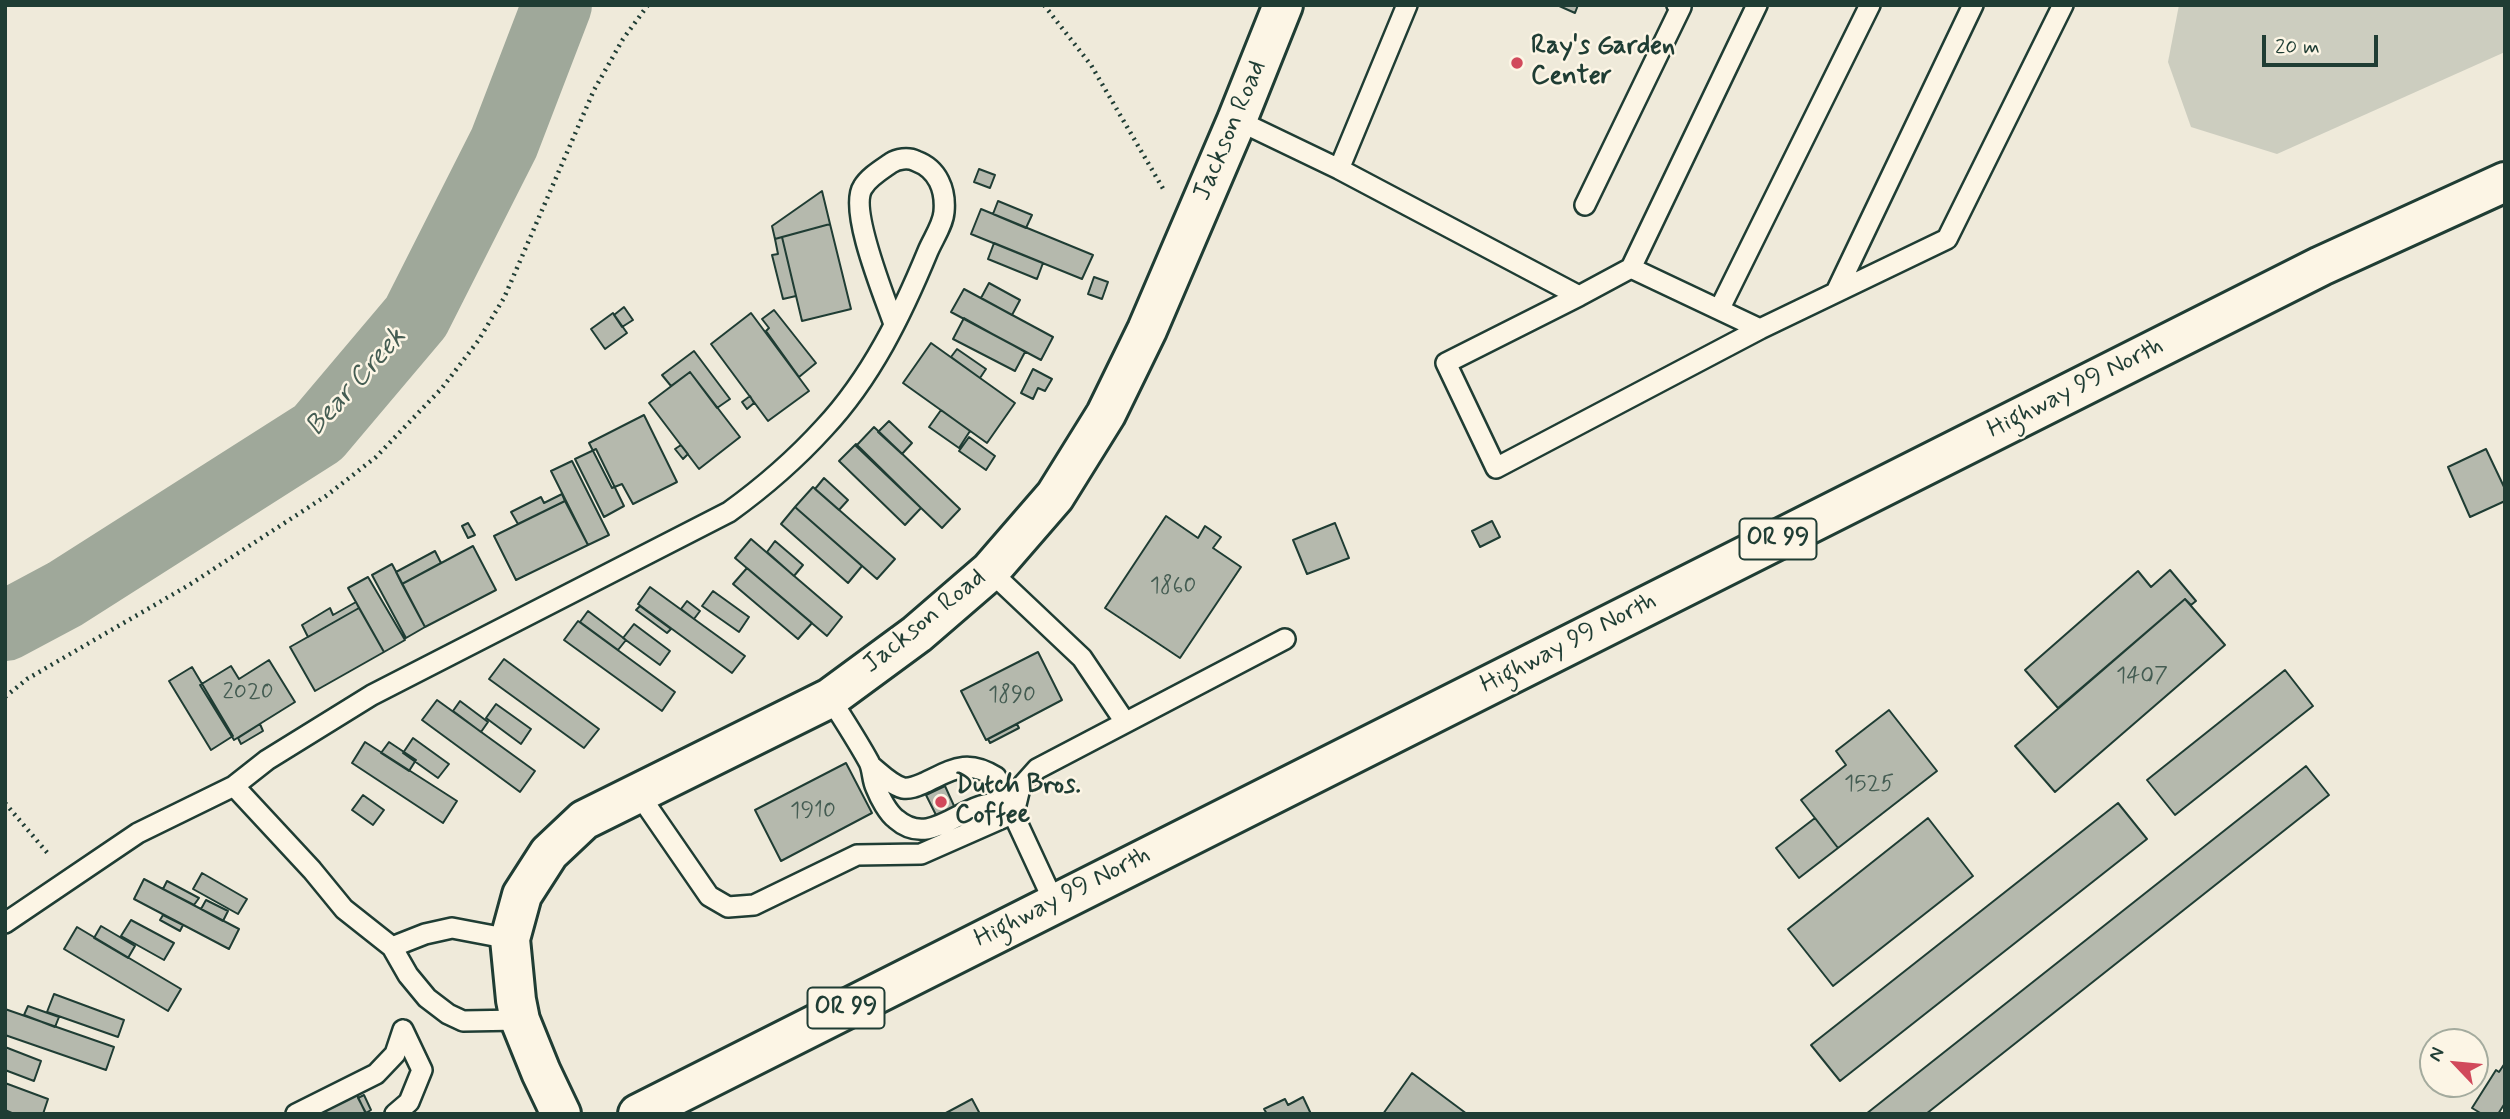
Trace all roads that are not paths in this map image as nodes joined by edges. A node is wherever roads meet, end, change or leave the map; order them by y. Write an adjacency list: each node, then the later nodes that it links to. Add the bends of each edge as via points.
1 (1283, 5): 8 (main road, Jackson Road)
2 (1407, 5): 9 (lane)
3 (1677, 5): 11 (lane, via 1681,7)
4 (1758, 5): 12 (lane)
5 (1870, 5): 15 (lane)
6 (1972, 5): 13 (lane)
7 (2063, 5): 13 (lane, via 1947,239)
8 (1237, 121): 9 (lane); 18 (main road, Jackson Road, via 1106,414 1055,496)
9 (1339, 169): 14 (lane)
10 (2505, 182): 26 (main road, Highway 99 North / OR 99, via 2321,266)
11 (1585, 205)
12 (1632, 268): 14 (lane); 15 (lane)
13 (1836, 292): 17 (lane)
14 (1579, 296): 17 (lane, via 1446,363 1496,468)
15 (1720, 308): 17 (lane)
16 (894, 324): 16 (lane, via 944,215 944,190 934,173 915,160 897,159 861,189 859,210 866,241); 23 (lane, via 874,362 826,427 776,477 729,512 372,695 267,760)
17 (1760, 329)
18 (990, 571): 20 (main road, Jackson Road, via 917,634); 21 (lane, via 1082,658)
19 (1285, 639): 21 (lane)
20 (830, 698): 22 (lane); 24 (main road, Jackson Road)
21 (1125, 722): 25 (lane, via 1037,769 1020,788)
22 (871, 766): 25 (lane, via 905,789 957,767 984,769 996,777); 25 (lane, via 875,787 894,818 916,830 930,830 986,803 1006,806)
23 (234, 786): 27 (lane, via 138,833); 29 (lane, via 344,909)
24 (638, 793): 25 (lane, via 709,896 728,907 754,905 857,855 921,854); 28 (main road, Jackson Road, via 584,820 549,853 522,895)
25 (1014, 813): 26 (lane)
26 (1054, 902): 34 (main road, Highway 99 North / OR 99)
27 (5, 923)
28 (510, 939): 29 (lane, via 452,928); 30 (main road, Jackson Road)
29 (392, 947): 30 (lane, via 427,998 448,1014 463,1021)
30 (520, 1020): 33 (main road, Jackson Road)
31 (296, 1114): 32 (lane, via 376,1074 395,1054 403,1030 422,1070 409,1102)
32 (395, 1114)
33 (561, 1114)
34 (638, 1114)

